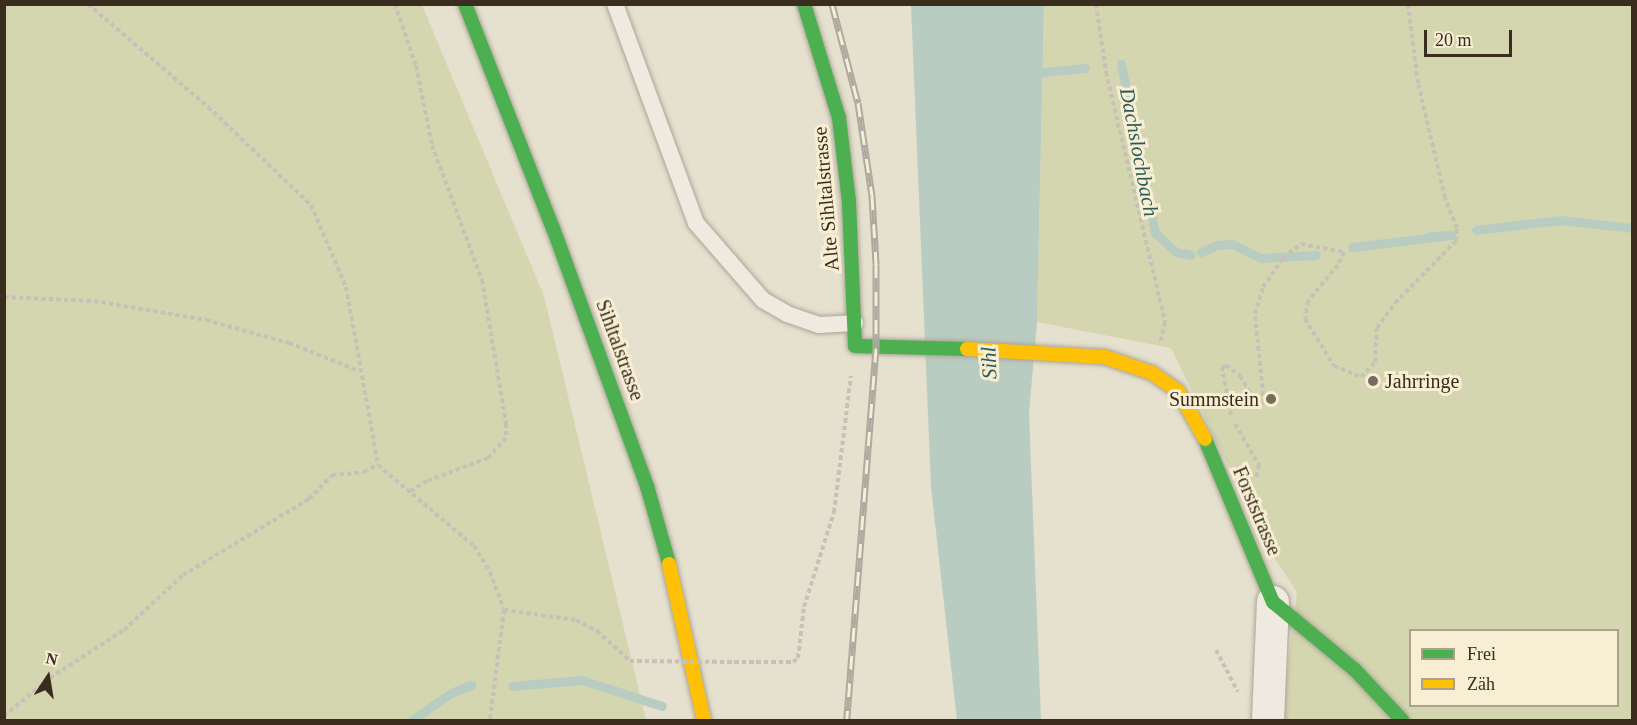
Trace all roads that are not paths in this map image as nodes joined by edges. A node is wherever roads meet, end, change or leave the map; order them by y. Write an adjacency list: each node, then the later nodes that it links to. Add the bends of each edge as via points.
1 (465, 4): 7 (street, Sihltalstrasse, via 534,177 636,454 681,604)
2 (615, 4): 4 (lane, via 696,223 763,300 787,314 819,325)
3 (804, 4): 4 (street, Alte Sihltalstrasse, via 839,118 849,202)
4 (855, 323): 5 (street, Alte Sihltalstrasse, via 855,346)
5 (905, 349): 6 (street, Forststrasse, via 1063,352 1105,357 1152,373 1178,391 1199,425)
6 (1273, 602): 8 (street); 9 (street, Forststrasse, via 1329,646)
7 (704, 720)
8 (1268, 720)
9 (1402, 720)

